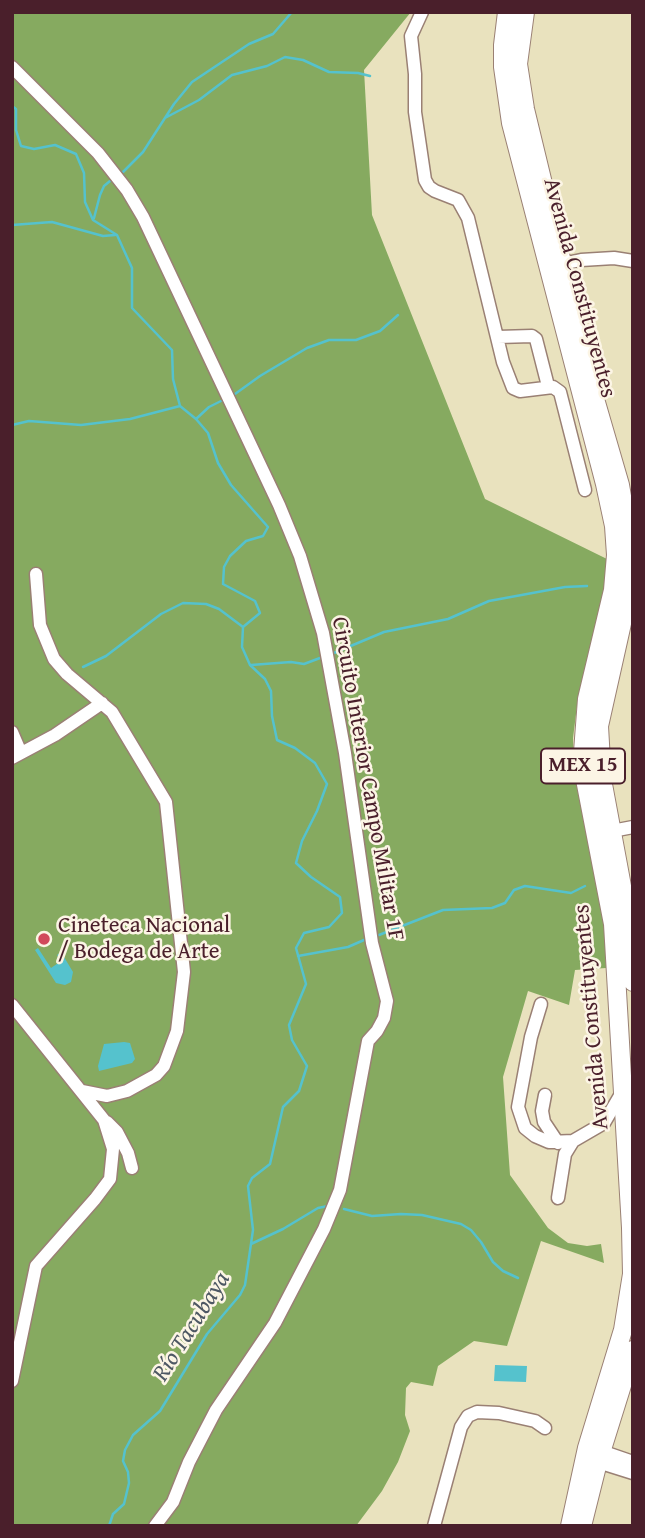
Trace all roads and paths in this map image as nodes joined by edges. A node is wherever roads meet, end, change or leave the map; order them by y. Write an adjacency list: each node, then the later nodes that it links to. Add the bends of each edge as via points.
1 (422, 12): 7 (street, via 411,36 425,180 435,191 458,200 468,218)
2 (507, 12): 23 (highway, Avenida Constituyentes / MEX 15, via 503,67 511,123 615,538 616,574 587,699 583,752 613,924)
3 (525, 12): 6 (highway, Avenida Constituyentes / MEX 15, via 518,64 524,109)
4 (12, 66): 38 (street, Circuito Interior Campo Militar 1F, via 98,153 143,217 300,556 323,633 372,943 387,1000 384,1018 366,1048 340,1190 324,1228 275,1323 216,1410 173,1502)
5 (633, 261): 6 (street, via 614,258)
6 (562, 264): 10 (highway, Avenida Constituyentes / MEX 15, via 620,485)
7 (498, 337): 8 (street, via 536,339); 8 (street, via 513,388)
8 (548, 386): 9 (street, via 560,392)
9 (585, 490)
10 (633, 553): 12 (highway, Avenida Constituyentes / MEX 15)
11 (36, 574): 13 (street, via 40,625 54,659)
12 (627, 630): 17 (highway, Avenida Constituyentes / MEX 15, via 599,726 602,779)
13 (102, 703): 15 (street); 22 (street, via 112,712 166,803 184,972 177,1031 164,1066 127,1091 107,1096)
14 (12, 732): 15 (street)
15 (17, 755)
16 (633, 827): 17 (street)
17 (612, 831): 18 (highway, Avenida Constituyentes / MEX 15)
18 (631, 924): 19 (highway, Avenida Constituyentes / MEX 15)
19 (633, 982)
20 (541, 1004): 29 (street, via 518,1107 525,1128)
21 (12, 1005): 22 (street)
22 (82, 1091): 25 (street)
23 (623, 1091): 26 (street); 27 (highway, Avenida Constituyentes / MEX 15)
24 (545, 1095): 29 (street, via 544,1122)
25 (104, 1120): 30 (street, via 117,1132); 33 (street, via 113,1149 110,1179 36,1266)
26 (600, 1126): 27 (street); 28 (street)
27 (626, 1133): 40 (highway, Avenida Constituyentes / MEX 15, via 631,1290)
28 (573, 1141): 29 (street); 31 (street, via 565,1154)
29 (558, 1143)
30 (132, 1168)
31 (558, 1198)
32 (633, 1351): 35 (highway)
33 (12, 1381)
34 (545, 1428): 39 (street, via 535,1421 499,1413 468,1416)
35 (599, 1457): 36 (street); 37 (street); 41 (highway)
36 (633, 1462)
37 (633, 1473)
38 (155, 1526)
39 (434, 1526)
40 (570, 1526)
41 (582, 1526)

